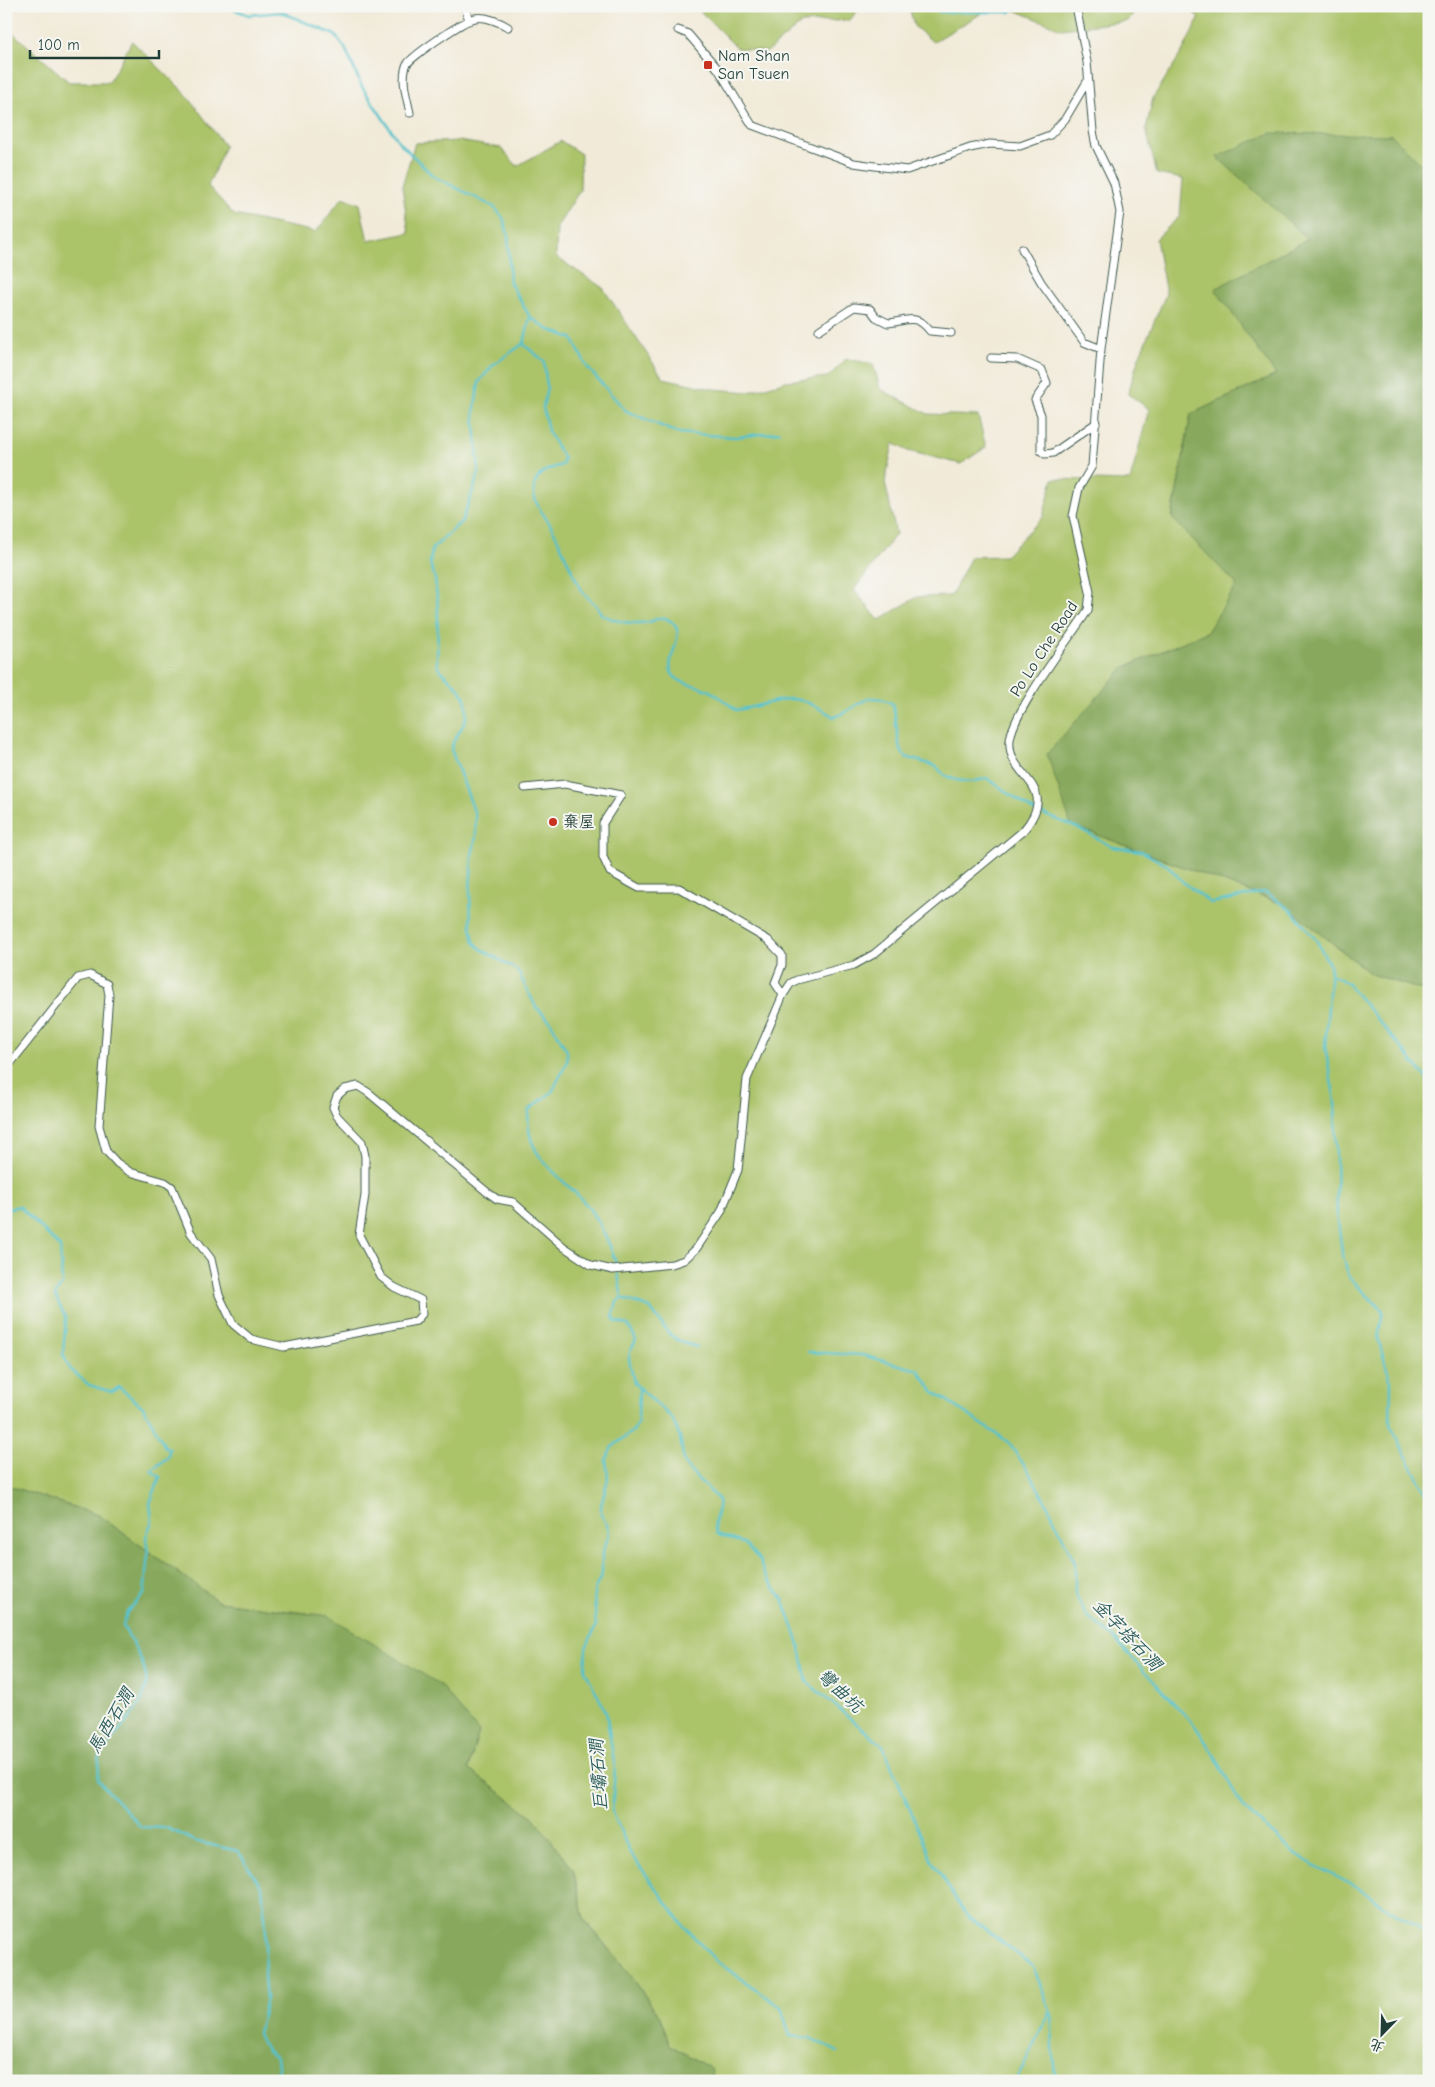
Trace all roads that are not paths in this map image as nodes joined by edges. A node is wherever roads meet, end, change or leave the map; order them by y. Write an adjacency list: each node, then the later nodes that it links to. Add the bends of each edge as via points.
1 (465, 6): 3 (street)
2 (1076, 6): 6 (street, Po Lo Che Road)
3 (469, 21): 4 (street, via 476,18 500,22); 7 (street, via 423,48 406,64 404,82)
4 (508, 27)
5 (678, 30): 6 (street, via 688,34 718,69 752,125 854,163 907,170 970,148 990,144 1020,146 1050,135 1065,119)
6 (1088, 80): 11 (street, Po Lo Che Road, via 1096,146 1114,183 1120,212)
7 (410, 113)
8 (1022, 250): 11 (street, via 1084,342)
9 (819, 330): 10 (street, via 854,307 863,307 888,323 915,319 924,322 930,330)
10 (952, 333)
11 (1101, 349): 13 (street, Po Lo Che Road)
12 (991, 358): 13 (street, via 1017,359 1042,370 1047,383 1035,400 1041,415 1041,451 1045,454 1053,453)
13 (1096, 423): 15 (street, Po Lo Che Road, via 1092,466 1079,488 1073,520 1090,592 1088,610 1022,709 1010,741 1014,759 1037,791 1038,804 1032,821 874,954 854,965 797,980)
14 (525, 788): 15 (street, via 565,784 621,794 603,823 603,857 610,872 639,888 679,888 768,940 782,955 782,965 775,982)
15 (783, 995): 16 (street, via 747,1079 738,1170 722,1212 696,1249 684,1260 672,1264 613,1270 591,1265 564,1247 513,1202 487,1192 369,1093 358,1086 345,1088 333,1107 337,1116 362,1142 366,1171 359,1235 381,1277 394,1288 421,1300 422,1314 416,1321 284,1347 251,1339 233,1324 219,1295 211,1259 191,1234 172,1187 130,1172 117,1164 106,1151 99,1126 109,995 107,984 90,975 78,978)
16 (6, 1069)

